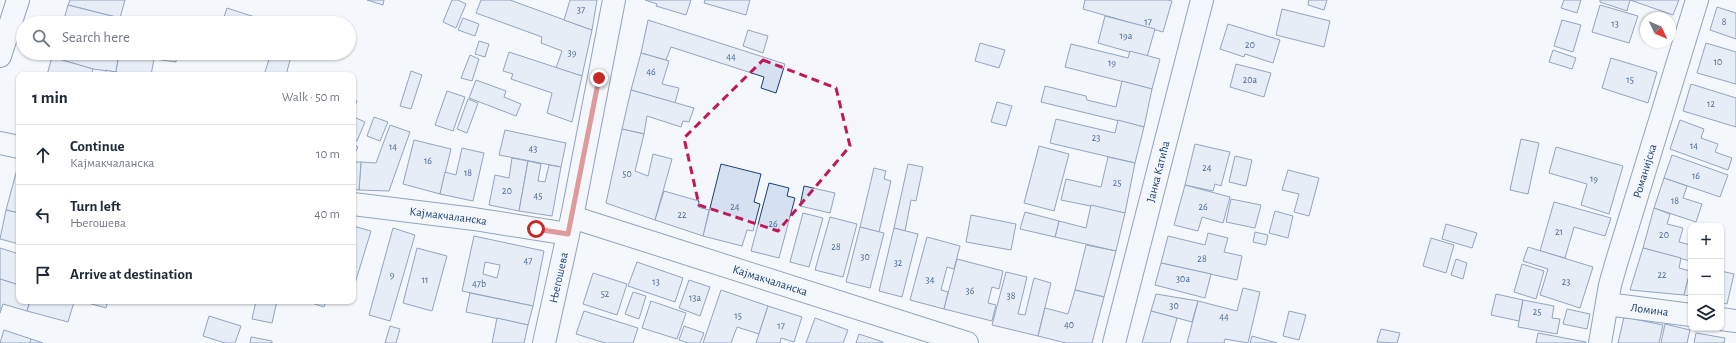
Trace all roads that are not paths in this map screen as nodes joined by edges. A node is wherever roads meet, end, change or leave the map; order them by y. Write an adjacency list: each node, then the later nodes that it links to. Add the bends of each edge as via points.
1 (18, 0): 5 (street)
2 (614, 0): 9 (street, Његошева)
3 (1202, 0): 16 (street, Јанка Катића)
4 (1698, 0): 10 (street, Романијска, via 1616,264)
5 (0, 56)
6 (0, 143): 7 (street)
7 (16, 146)
8 (356, 204): 9 (street, Кајмакчаланска, via 474,219)
9 (570, 226): 14 (street, Његошева); 15 (street, Кајмакчаланска)
10 (1608, 304): 11 (street, Ломина); 17 (street, Романијска)
11 (1688, 315)
12 (1724, 319): 13 (street)
13 (1736, 321)
14 (544, 343)
15 (968, 343)
16 (1114, 343)
17 (1600, 343)

